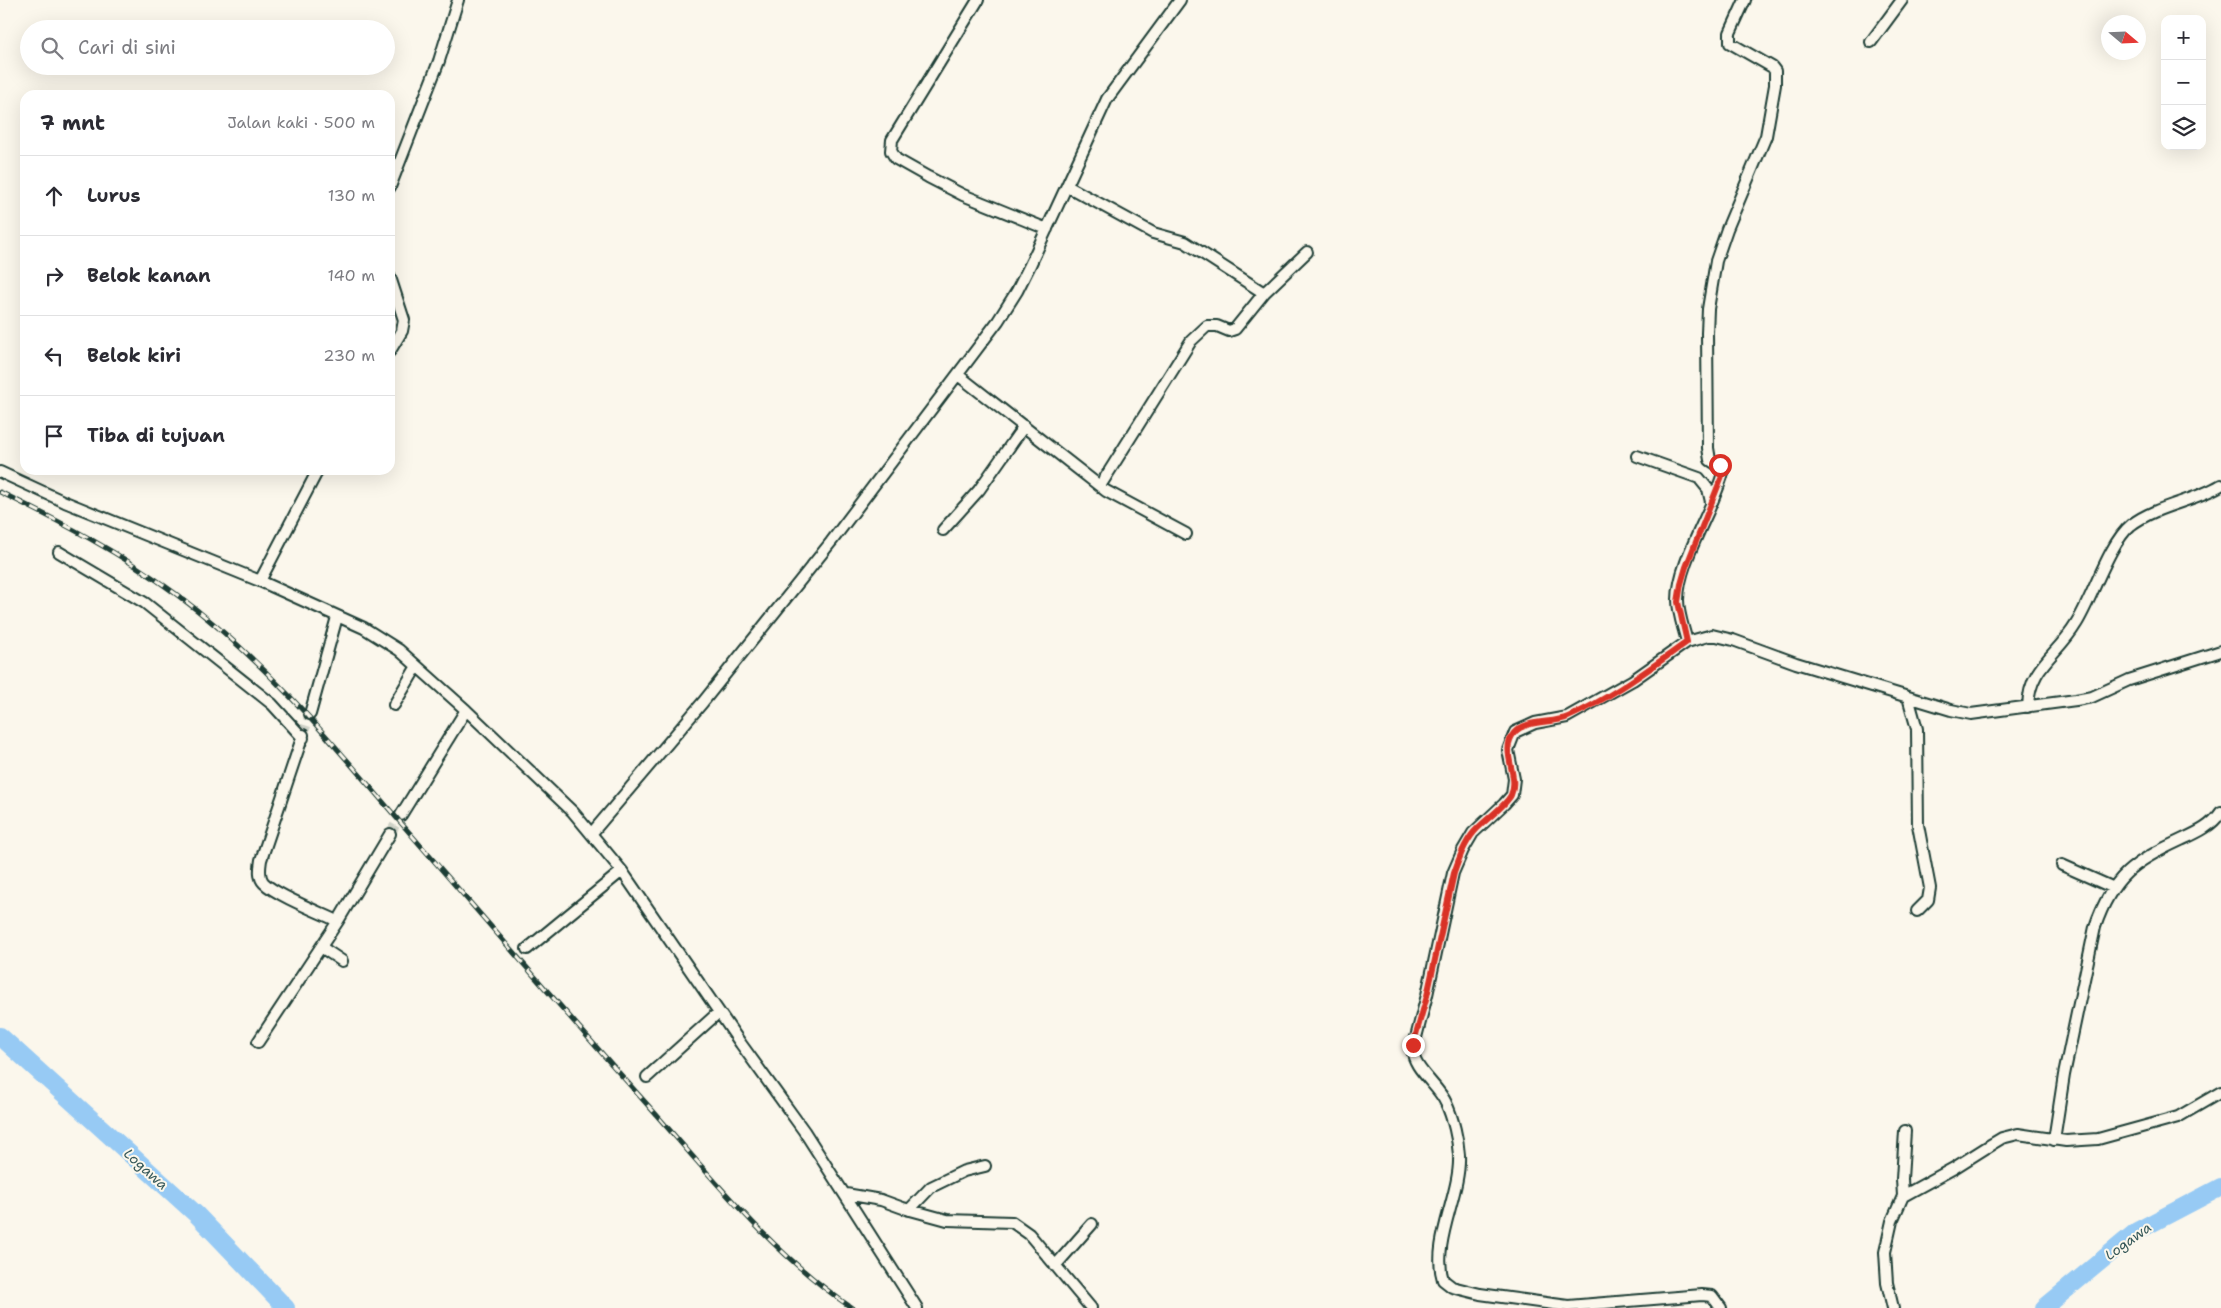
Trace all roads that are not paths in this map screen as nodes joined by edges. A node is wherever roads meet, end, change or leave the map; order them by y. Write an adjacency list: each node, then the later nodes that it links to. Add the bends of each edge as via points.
1 (458, 0): 7 (street, via 439,61)
2 (978, 0): 9 (street, via 892,140 891,151 896,158 928,178)
3 (1180, 0): 8 (street, via 1107,99)
4 (1745, 0): 21 (street, via 1730,33 1730,43 1772,67 1775,85 1766,136 1718,252 1708,309 1708,448 1710,460 1724,469)
5 (1902, 0): 6 (street)
6 (1871, 42)
7 (395, 175)
8 (1067, 186): 9 (street); 12 (street, via 1153,233 1193,246)
9 (1047, 229): 14 (street, via 1005,311)
10 (1307, 252): 12 (street)
11 (395, 293): 13 (street, via 404,320)
12 (1264, 293): 20 (street, via 1235,329 1229,331 1207,326 1191,341)
13 (395, 343)
14 (958, 375): 15 (street); 38 (street, via 831,542 703,702)
15 (1024, 426): 20 (street); 22 (street, via 983,485)
16 (1636, 456): 21 (street, via 1699,478 1708,489)
17 (0, 472): 25 (street, via 65,502)
18 (315, 475): 25 (street)
19 (2221, 485): 32 (street, via 2196,498 2143,517 2122,536 2074,628 2031,682)
20 (1100, 486): 23 (street)
21 (1711, 503): 27 (street, via 1679,592 1678,602)
22 (943, 530)
23 (1186, 534)
24 (59, 552): 43 (street, via 145,603 272,704 303,736 261,860 260,872 263,882 275,890)
25 (260, 581): 26 (street)
26 (337, 617): 29 (street, via 394,646); 34 (street)
27 (1687, 642): 30 (street, via 1705,636 1723,637); 61 (street, via 1633,680 1568,717 1535,723 1515,732 1508,750 1514,779 1512,795 1473,833 1458,860 1412,1052 1446,1103 1459,1156 1443,1239 1441,1276 1445,1282 1480,1294 1568,1306 1702,1295 1712,1296)
28 (2221, 651): 32 (street, via 2129,680 2092,697)
29 (417, 666): 31 (street); 33 (street)
30 (1908, 697): 32 (street, via 1971,714); 42 (street, via 1917,729 1918,825 1930,888 1928,900)
31 (394, 705)
32 (2028, 707)
33 (466, 710): 36 (street); 38 (street, via 573,812)
34 (310, 714)
35 (2221, 812): 41 (street, via 2202,830 2144,858)
36 (401, 815)
37 (390, 834): 43 (street)
38 (591, 834): 40 (street)
39 (2062, 865): 41 (street)
40 (622, 871): 45 (street); 47 (street)
41 (2114, 888): 52 (street, via 2101,908 2095,927)
42 (1917, 911)
43 (338, 921): 44 (street)
44 (322, 947): 46 (street); 48 (street)
45 (527, 949)
46 (342, 960)
47 (719, 1012): 49 (street); 54 (street)
48 (258, 1042)
49 (646, 1077)
50 (2221, 1092): 52 (street, via 2164,1122 2098,1138)
51 (1905, 1131): 55 (street)
52 (2055, 1133): 55 (street, via 2002,1138)
53 (985, 1166): 56 (street, via 964,1171 931,1187)
54 (846, 1194): 56 (street, via 881,1200); 59 (street)
55 (1903, 1196): 62 (street, via 1892,1221 1885,1252 1886,1283)
56 (910, 1210): 58 (street, via 947,1220 1012,1222 1024,1229)
57 (1092, 1224): 58 (street)
58 (1055, 1266): 60 (street)
59 (917, 1308)
60 (1091, 1308)
61 (1721, 1308)
62 (1893, 1308)

